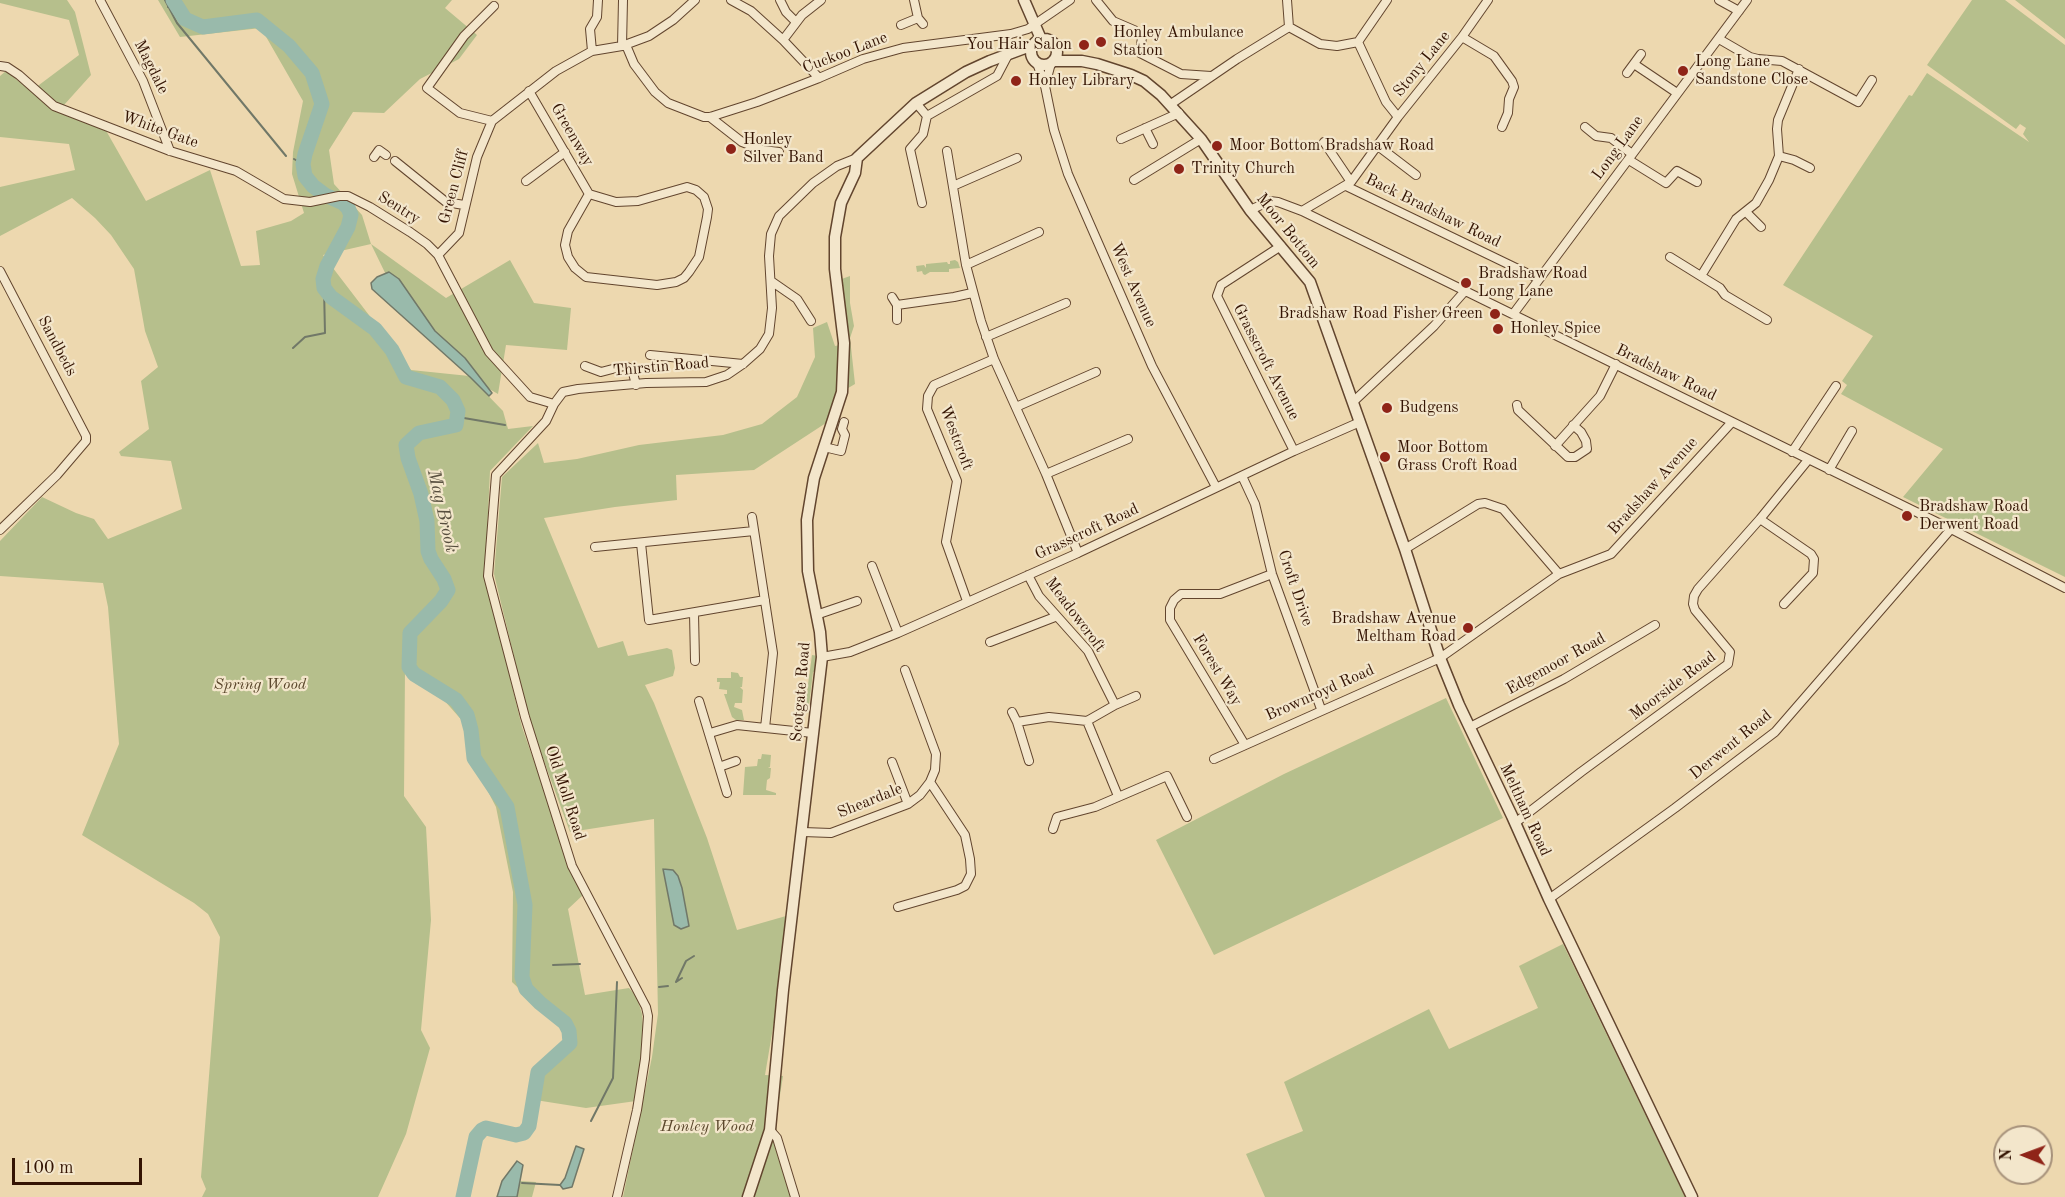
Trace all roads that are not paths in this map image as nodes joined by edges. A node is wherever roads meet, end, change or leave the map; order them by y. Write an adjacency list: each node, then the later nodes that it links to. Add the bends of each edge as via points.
1 (100, 0): 62 (street, Magdale, via 143,81)
2 (598, 0): 30 (street, via 597,17 590,29)
3 (623, 0): 29 (street)
4 (695, 0): 29 (street, Green Cliff, via 649,36)
5 (731, 0): 25 (street, via 751,11)
6 (780, 0): 19 (street)
7 (821, 0): 19 (street)
8 (914, 0): 21 (street, via 920,21)
9 (1024, 0): 20 (street)
10 (1070, 0): 20 (street, Cuckoo Lane)
11 (1096, 0): 40 (street, via 1113,21 1142,37 1140,53)
12 (1287, 0): 22 (street)
13 (1387, 0): 27 (street)
14 (1488, 0): 23 (street, Stony Lane)
15 (1719, 0): 18 (street)
16 (1746, 0): 18 (street, Long Lane)
17 (494, 6): 53 (street, via 464,36 427,88 460,113)
18 (1738, 10): 24 (street, Long Lane)
19 (796, 22): 25 (street)
20 (1035, 24): 26 (street); 42 (street, Cuckoo Lane, via 995,36 908,46)
21 (901, 25)
22 (1289, 27): 27 (street, via 1320,44); 41 (street)
23 (1462, 37): 52 (street, Stony Lane); 54 (street, via 1494,56 1512,81 1514,87)
24 (1719, 39): 38 (street, via 1750,57 1782,61); 46 (street, Long Lane)
25 (783, 40): 42 (street)
26 (1037, 42): 28 (street, via 1048,39); 32 (street, Thirstin Road); 34 (street, via 1031,54)
27 (1358, 42): 52 (street, via 1386,102)
28 (1055, 44): 33 (street, Moor Bottom); 35 (street, via 1057,53)
29 (624, 45): 30 (street, Green Cliff); 51 (street, via 655,92 668,103)
30 (592, 51): 45 (street, Green Cliff)
31 (1641, 54): 36 (street)
32 (1008, 55): 34 (street); 48 (street, Thirstin Road, via 966,72); 50 (street, via 997,76)
33 (1082, 61): 35 (street, Moor Bottom); 49 (street, Moor Bottom, via 1144,81)
34 (1036, 62): 35 (street); 44 (street, West Avenue)
35 (1052, 62): 44 (street, West Avenue)
36 (1635, 64): 39 (street); 46 (street)
37 (0, 66): 62 (street, White Gate, via 20,75 54,106)
38 (1799, 69): 43 (street, via 1858,102); 67 (street, via 1779,120)
39 (1627, 73)
40 (1181, 74): 41 (street); 47 (street)
41 (1212, 76): 47 (street)
42 (819, 78): 51 (street, Cuckoo Lane)
43 (1872, 80)
44 (1045, 86): 131 (street, West Avenue, via 1068,174 1152,366)
45 (529, 91): 53 (street, Green Cliff); 64 (street, Greenway)
46 (1677, 93): 69 (street, Long Lane)
47 (1183, 96): 49 (street)
48 (916, 104): 50 (street); 70 (street, Thirstin Road)
49 (1175, 109): 56 (street); 58 (street, Moor Bottom)
50 (927, 116): 82 (street, via 923,134 910,149)
51 (707, 117): 65 (street, via 742,142)
52 (1398, 117): 61 (street, Stony Lane)
53 (492, 121): 83 (street, Green Cliff)
54 (1502, 127)
55 (1585, 127): 69 (street, via 1596,136 1611,138)
56 (1145, 128): 57 (street); 60 (street)
57 (1121, 139)
58 (1201, 139): 75 (street); 84 (street, Moor Bottom)
59 (1324, 142): 78 (street)
60 (1153, 144)
61 (1378, 146): 74 (street); 78 (street, Stony Lane)
62 (170, 151): 81 (street, White Gate, via 236,171 284,199 319,201)
63 (947, 151): 79 (street)
64 (565, 152): 76 (street); 80 (street, Greenway)
65 (779, 152)
66 (386, 155): 68 (street, via 379,150)
67 (1779, 156): 73 (street); 86 (street, via 1756,203)
68 (374, 157)
69 (1630, 157): 77 (street, via 1666,183 1677,171); 95 (street, Long Lane)
70 (857, 158): 96 (street, Thirstin Road, via 813,183 779,216 771,234); 124 (street, Scotgate Road, via 855,174 841,203 835,237 844,343 842,392)
71 (1017, 158): 79 (street)
72 (395, 161): 83 (street, via 446,202)
73 (1810, 168)
74 (1416, 175)
75 (1134, 180)
76 (526, 181)
77 (1696, 182)
78 (1348, 184): 85 (street, Stony Lane); 95 (street, Back Bradshaw Road)
79 (953, 186): 92 (street)
80 (589, 194): 80 (street, via 616,202 638,201 687,187 704,197 708,209 699,257 684,279 657,285 586,277 575,268 565,245 568,231)
81 (339, 196): 90 (street, Sentry, via 348,196 370,207)
82 (922, 203)
83 (464, 205): 90 (street, Green Cliff, via 459,233)
84 (1250, 210): 85 (street, Bradshaw Road, via 1270,201); 89 (street, Moor Bottom)
85 (1302, 211): 98 (street, Bradshaw Road)
86 (1746, 212): 87 (street); 94 (street, via 1736,219)
87 (1761, 227)
88 (1039, 232): 92 (street)
89 (1281, 246): 113 (street, Moor Bottom, via 1310,282); 125 (street, Grasscroft Avenue, via 1221,285 1217,296)
90 (438, 255): 114 (street, via 489,352 530,397)
91 (1670, 257): 94 (street)
92 (966, 265): 97 (street)
93 (0, 271): 135 (street, Sandbeds, via 86,436 86,441 57,474)
94 (1701, 276): 102 (street)
95 (1539, 279): 100 (street, Long Lane)
96 (771, 281): 103 (street, via 797,299); 107 (street, Thirstin Road, via 768,334 760,349)
97 (972, 292): 101 (street, via 895,301); 104 (street)
98 (1464, 292): 100 (street, Bradshaw Road); 113 (street, via 1434,326)
99 (1066, 303): 104 (street)
100 (1514, 313): 108 (street, Bradshaw Road)
101 (897, 320)
102 (1767, 320)
103 (811, 321)
104 (986, 337): 106 (street)
105 (650, 355): 107 (street)
106 (994, 359): 116 (street); 148 (street, Westcroft, via 934,385 928,396 927,409 957,481 946,542)
107 (743, 364): 111 (street, Thirstin Road, via 706,382)
108 (1616, 364): 119 (street, Bradshaw Road); 120 (street, via 1600,396)
109 (585, 366): 111 (street, via 601,372 624,366 632,369)
110 (1096, 372): 116 (street)
111 (636, 386): 114 (street, Thirstin Road, via 563,392)
112 (1836, 386): 126 (street)
113 (1353, 401): 118 (street, Moor Bottom)
114 (554, 404): 188 (street, Old Moll Road, via 546,421 496,475 488,576 525,717 572,866 648,1016 641,1079)
115 (1517, 405): 123 (street, via 1518,411)
116 (1016, 407): 129 (street)
117 (844, 422): 124 (street, via 841,451)
118 (1360, 422): 125 (street, Grasscroft Road); 139 (street, Meltham Road)
119 (1732, 422): 126 (street, Bradshaw Road); 143 (street, Bradshaw Avenue, via 1611,555)
120 (1573, 425): 123 (street); 123 (street, via 1581,432 1587,449 1575,458)
121 (1852, 431): 128 (street)
122 (1128, 439): 129 (street)
123 (1555, 446)
124 (824, 447): 151 (street, Scotgate Road, via 807,520 808,571)
125 (1294, 451): 130 (street, Grasscroft Road)
126 (1792, 452): 127 (street, Bradshaw Road)
127 (1808, 460): 128 (street, Bradshaw Road); 133 (street, Moorside Road)
128 (1829, 470): 134 (street, Bradshaw Road)
129 (1046, 474): 140 (street)
130 (1242, 476): 131 (street, Grasscroft Road); 142 (street, Croft Drive, via 1255,504)
131 (1216, 487): 140 (street, Grasscroft Road)
132 (752, 517): 136 (street)
133 (1760, 519): 149 (street, via 1814,559 1813,573); 182 (street, Moorside Road, via 1694,596 1695,610 1730,652 1728,664)
134 (1952, 529): 145 (street, Bradshaw Road); 185 (street, Derwent Road, via 1775,732)
135 (0, 530)
136 (754, 531): 137 (street); 146 (street)
137 (641, 543): 138 (street); 150 (street, via 650,620)
138 (595, 547)
139 (1405, 549): 143 (street, via 1485,503 1503,509); 157 (street, Meltham Road)
140 (1078, 553): 144 (street, Grasscroft Road)
141 (872, 566): 154 (street)
142 (1272, 574): 163 (street, Croft Drive); 171 (street, Forest Way, via 1220,594 1181,594 1170,608 1170,620)
143 (1559, 574): 157 (street, Bradshaw Avenue)
144 (1028, 575): 148 (street, Grasscroft Road); 152 (street, Meadowcroft)
145 (2065, 588)
146 (765, 600): 150 (street); 168 (street, via 773,663)
147 (857, 601): 151 (street)
148 (967, 601): 154 (street, Grasscroft Road)
149 (1784, 604)
150 (694, 613): 158 (street)
151 (816, 615): 156 (street, Scotgate Road)
152 (1055, 617): 155 (street); 162 (street, Meadowcroft, via 1088,651)
153 (1655, 625): 167 (street, Edgemoor Road, via 1564,679)
154 (898, 633): 156 (street, Grasscroft Road, via 850,652)
155 (990, 642)
156 (822, 657): 169 (street, Scotgate Road)
157 (1440, 658): 163 (street, Brownroyd Road); 167 (street, Meltham Road)
158 (695, 661)
159 (905, 670): 177 (street, via 936,754)
160 (1136, 696): 162 (street)
161 (699, 701): 170 (street)
162 (1115, 705): 165 (street)
163 (1321, 709): 171 (street, Brownroyd Road)
164 (1012, 712): 166 (street)
165 (1087, 721): 166 (street, via 1048,717); 179 (street)
166 (1017, 722): 174 (street)
167 (1470, 727): 182 (street, Meltham Road)
168 (765, 728): 169 (street); 170 (street, via 737,725)
169 (813, 732): 184 (street, Scotgate Road)
170 (710, 733): 176 (street)
171 (1245, 745): 172 (street, Brownroyd Road)
172 (1214, 759)
173 (736, 761): 176 (street)
174 (1029, 761)
175 (892, 762): 180 (street)
176 (719, 767): 178 (street)
177 (930, 782): 180 (street, Sheardale); 186 (street, via 965,836 970,874 965,886)
178 (727, 793)
179 (1118, 796): 181 (street, via 1167,776); 183 (street, via 1057,817)
180 (908, 804): 184 (street, Sheardale, via 831,833)
181 (1187, 817)
182 (1515, 824): 185 (street, Meltham Road)
183 (1053, 829)
184 (802, 832): 187 (street, Scotgate Road)
185 (1548, 899): 191 (street, Meltham Road)
186 (898, 907)
187 (770, 1130): 189 (street, Scotgate Road); 190 (street, via 777,1138)
188 (617, 1197)
189 (748, 1197)
190 (795, 1197)
191 (1692, 1197)

